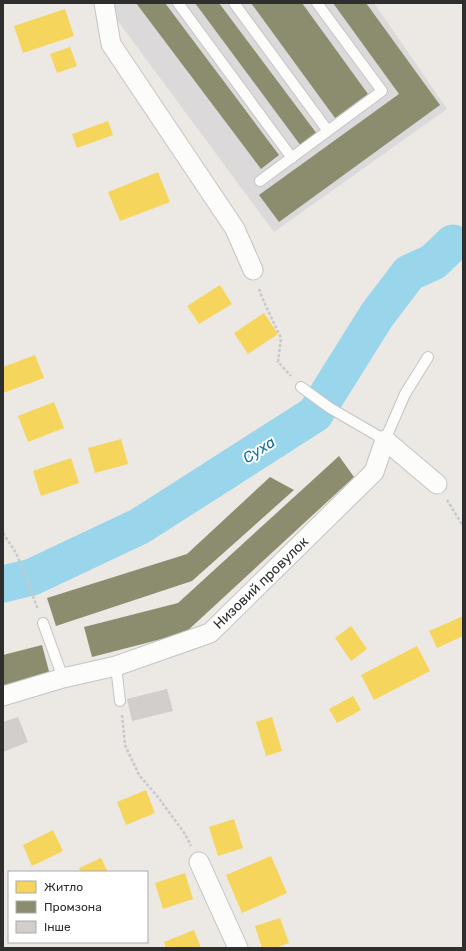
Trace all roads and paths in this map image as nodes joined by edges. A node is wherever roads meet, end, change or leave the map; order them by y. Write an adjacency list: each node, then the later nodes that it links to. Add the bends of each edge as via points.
1 (104, 3): 8 (street, via 111,44 235,229)
2 (178, 3): 6 (lane)
3 (234, 3): 5 (lane)
4 (317, 3): 5 (lane, via 382,92)
5 (328, 131): 6 (lane)
6 (292, 158): 7 (lane)
7 (260, 181)
8 (253, 270): 10 (path, via 264,302 281,338 278,362)
9 (428, 357): 11 (lane, via 405,394)
10 (301, 387): 11 (lane, via 330,408)
11 (385, 440): 12 (street); 16 (street, Низовий провулок, via 374,472 210,633)
12 (437, 484): 13 (path)
13 (463, 526)
14 (3, 533): 15 (path, via 16,553)
15 (42, 623): 17 (lane)
16 (116, 666): 17 (street, Низовий провулок); 19 (lane)
17 (63, 678): 18 (street, Низовий провулок)
18 (3, 696)
19 (120, 701): 20 (path, via 125,746 139,775 185,834)
20 (199, 862): 21 (street)
21 (238, 948)

